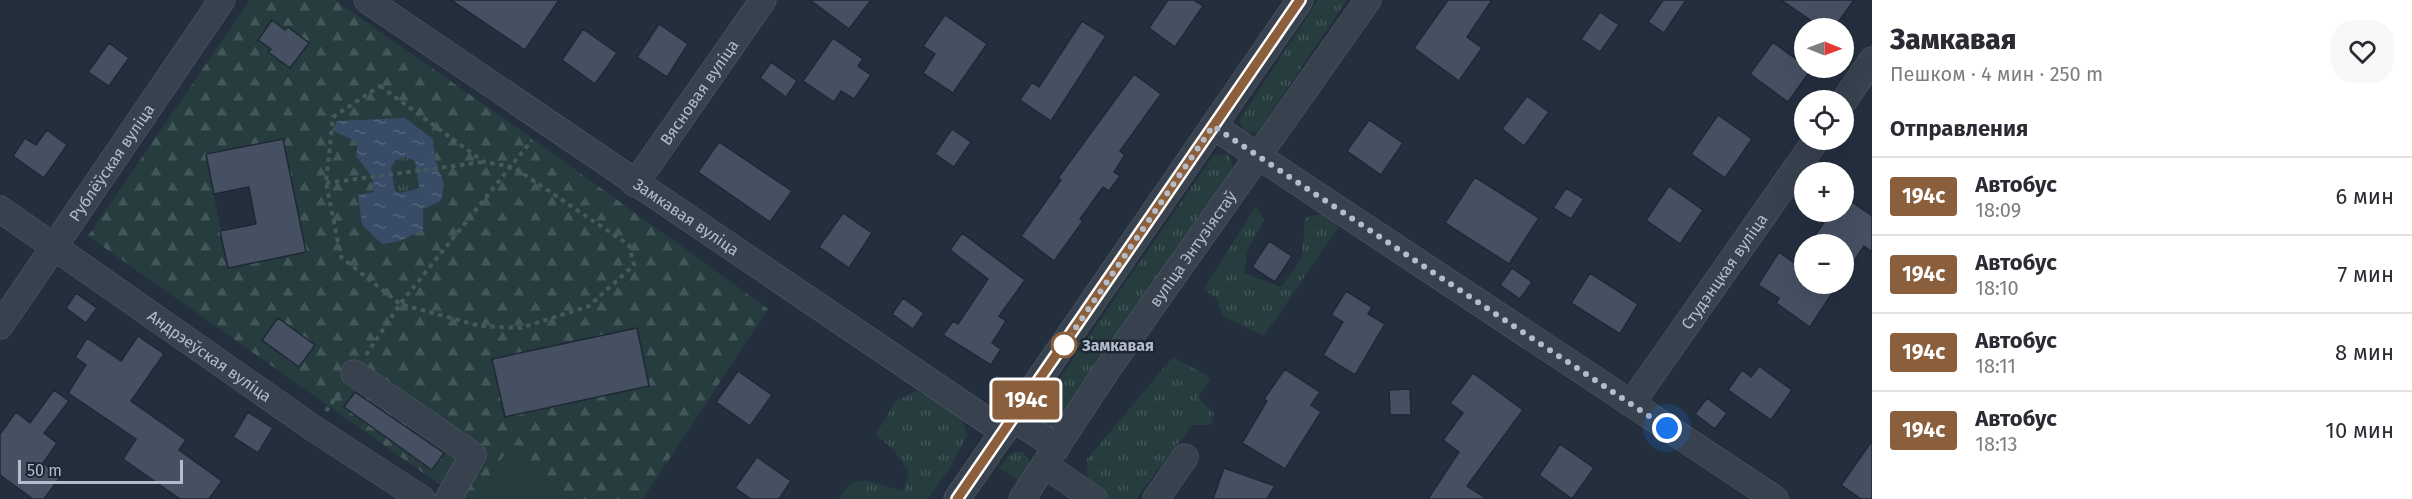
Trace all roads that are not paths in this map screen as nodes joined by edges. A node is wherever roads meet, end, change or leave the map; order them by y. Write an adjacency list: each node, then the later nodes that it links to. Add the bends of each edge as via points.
1 (222, 0): 13 (street, Рублёўская вуліца)
2 (367, 0): 11 (street, Замкавая вуліца)
3 (763, 0): 11 (street, Вясновая вуліца)
4 (1300, 0): 8 (street)
5 (1368, 0): 10 (street, вуліца Энтузіястаў)
6 (1872, 60): 7 (street)
7 (1852, 90)
8 (1213, 126): 10 (street); 17 (street)
9 (1809, 150): 16 (street, Студэнцкая вуліца)
10 (1259, 158): 16 (street); 18 (street, вуліца Энтузіястаў, via 1107,370)
11 (635, 184): 17 (street, Замкавая вуліца)
12 (0, 209): 13 (street, Андрэеўская вуліца)
13 (54, 247): 14 (street, Рублёўская вуліца); 20 (street, Андрэеўская вуліца, via 313,428)
14 (0, 326)
15 (354, 373): 21 (street, via 472,455)
16 (1631, 404): 26 (street)
17 (1009, 425): 18 (street, Замкавая вуліца); 22 (street)
18 (1051, 456): 23 (street, вуліца Энтузіястаў); 24 (street, Замкавая вуліца)
19 (1185, 457): 25 (street)
20 (422, 499)
21 (448, 499)
22 (957, 499)
23 (1022, 499)
24 (1094, 499)
25 (1156, 499)
26 (1775, 499)

